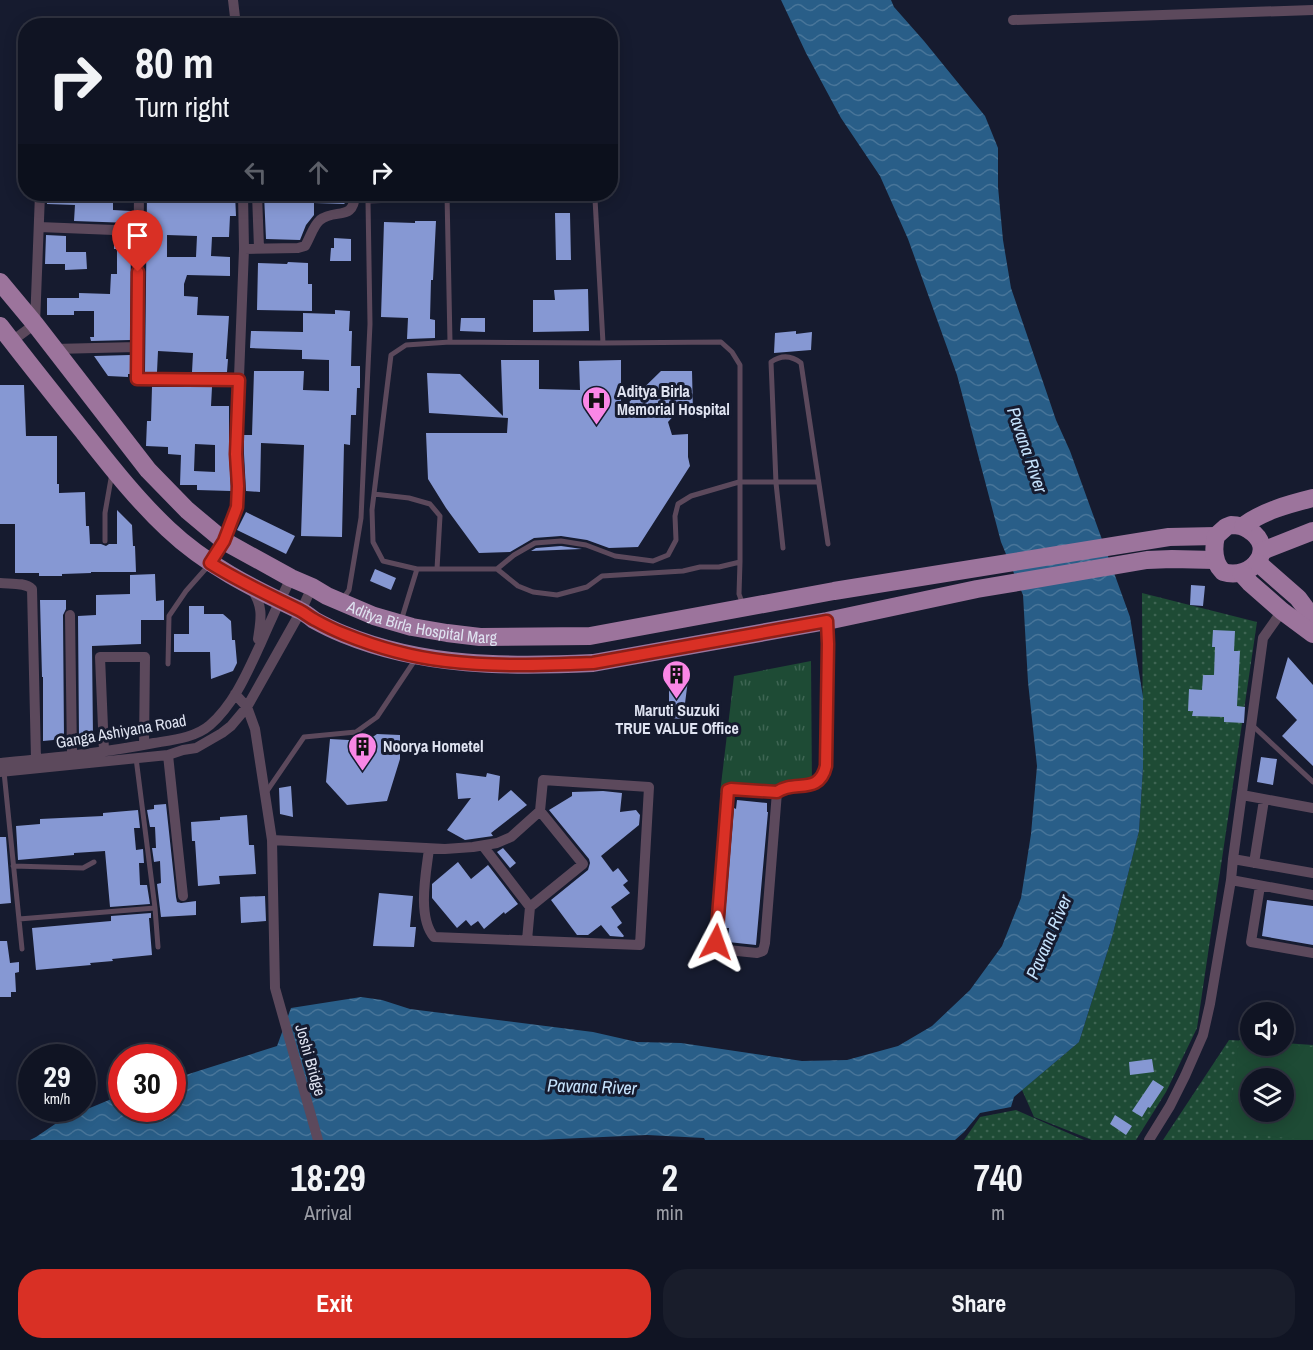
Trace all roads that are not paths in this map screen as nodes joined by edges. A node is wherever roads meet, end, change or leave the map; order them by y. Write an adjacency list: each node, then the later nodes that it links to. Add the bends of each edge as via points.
1 (233, 0): 3 (street)
2 (1313, 10): 4 (street)
3 (235, 18)
4 (1012, 20)
5 (40, 201): 13 (street)
6 (139, 201): 14 (street)
7 (243, 201): 16 (street)
8 (257, 201): 15 (street)
9 (354, 201): 15 (street, via 349,211 318,221 305,246)
10 (368, 201): 54 (lane, via 370,324 361,519 349,590)
11 (447, 201): 21 (lane)
12 (595, 201): 22 (lane)
13 (39, 227): 14 (street); 18 (street)
14 (139, 231): 23 (street)
15 (259, 248): 16 (street)
16 (244, 249): 25 (street)
17 (0, 282): 18 (main road, Aditya Birla Hospital Marg)
18 (35, 324): 20 (street); 24 (main road, Aditya Birla Hospital Marg)
19 (0, 326): 20 (main road, Aditya Birla Hospital Marg)
20 (12, 341): 26 (main road, Aditya Birla Hospital Marg)
21 (450, 342): 22 (lane); 30 (lane, via 406,345 391,355)
22 (603, 343): 27 (lane, via 721,342 732,352 740,365)
23 (137, 347): 24 (street); 25 (street, via 137,379)
24 (54, 349): 36 (main road, Aditya Birla Hospital Marg, via 148,470)
25 (239, 380): 36 (street, via 237,507)
26 (112, 469): 35 (lane); 42 (main road, Aditya Birla Hospital Marg, via 169,530)
27 (739, 482): 29 (lane); 41 (lane); 45 (lane, via 678,504 676,540 668,555 653,561 615,556 561,541 535,543)
28 (818, 482): 29 (lane); 29 (lane, via 801,363 786,356 771,362); 37 (lane)
29 (776, 483): 38 (lane)
30 (374, 494): 43 (lane, via 373,542 383,561); 44 (lane, via 430,504 440,516)
31 (1313, 498): 32 (main road, via 1275,509)
32 (1243, 526): 34 (main road, via 1226,527); 39 (main road, via 1259,538)
33 (1313, 531): 39 (main road)
34 (1216, 536): 40 (main road); 46 (main road, Aditya Birla Hospital Marg, via 1169,537)
35 (105, 541)
36 (224, 541): 42 (street); 48 (main road, Aditya Birla Hospital Marg)
37 (828, 544)
38 (783, 548)
39 (1259, 556): 47 (main road, via 1251,568); 59 (main road)
40 (1215, 560): 47 (main road, via 1223,572); 52 (main road, Aditya Birla Hospital Marg, via 1147,560)
41 (740, 562): 45 (lane, via 683,571 602,576 587,587 557,595 533,592); 55 (lane, via 739,594)
42 (210, 563): 50 (main road, Aditya Birla Hospital Marg); 65 (lane, via 169,616)
43 (417, 569): 44 (lane); 61 (lane)
44 (437, 569): 45 (lane)
45 (497, 569)
46 (952, 573): 52 (main road); 55 (main road, Aditya Birla Hospital Marg)
47 (1241, 573): 57 (main road)
48 (291, 578): 51 (main road, Aditya Birla Hospital Marg); 53 (street, Ganga Ashiyana Road)
49 (0, 583): 74 (street, via 32,589)
50 (249, 586): 53 (main road, Aditya Birla Hospital Marg); 63 (street, via 260,605)
51 (312, 587): 54 (main road, Aditya Birla Hospital Marg); 56 (street)
52 (955, 593): 60 (main road, Aditya Birla Hospital Marg)
53 (279, 602): 56 (main road, Aditya Birla Hospital Marg); 63 (street, Ganga Ashiyana Road)
54 (341, 602): 61 (main road, Aditya Birla Hospital Marg)
55 (744, 607): 61 (main road, Aditya Birla Hospital Marg, via 590,636 480,637)
56 (302, 611): 64 (main road, Aditya Birla Hospital Marg, via 342,633); 67 (street)
57 (1282, 611): 62 (main road); 68 (street, via 1263,638)
58 (70, 615): 71 (street)
59 (1313, 618)
60 (827, 621): 64 (main road, Aditya Birla Hospital Marg, via 593,663 479,664); 77 (street, via 825,773 818,782)
61 (400, 624)
62 (1313, 634)
63 (257, 651): 66 (street, Ganga Ashiyana Road)
64 (417, 656): 78 (lane, via 377,717 356,732 304,737)
65 (168, 664)
66 (235, 694): 67 (street); 69 (street, Ganga Ashiyana Road, via 210,726 181,738)
67 (247, 707): 72 (street, via 231,726 208,742); 78 (street, Joshi Bridge, via 255,729)
68 (1251, 725): 76 (lane); 79 (street)
69 (144, 745): 70 (street, Ganga Ashiyana Road); 70 (street, via 145,657 100,657)
70 (104, 751): 71 (street, Ganga Ashiyana Road)
71 (72, 755): 74 (street, Ganga Ashiyana Road)
72 (168, 755): 73 (street); 96 (street)
73 (136, 758): 75 (street); 98 (lane)
74 (36, 759): 75 (street, Ganga Ashiyana Road)
75 (1, 769): 82 (lane)
76 (1313, 782)
77 (777, 792): 77 (street, via 764,947 757,953 718,949 728,790)
78 (265, 794): 85 (street, Joshi Bridge)
79 (1242, 795): 80 (street); 88 (street)
80 (1264, 800): 83 (street); 90 (street)
81 (0, 804): 82 (lane)
82 (7, 804): 91 (lane)
83 (1313, 808)
84 (540, 811): 86 (street, via 511,837); 97 (street, via 583,864); 100 (street, via 543,780 649,787 640,945)
85 (272, 840): 87 (street); 104 (street, Joshi Bridge, via 275,988)
86 (483, 846): 87 (street); 97 (street)
87 (429, 849): 100 (street, via 425,913 434,937)
88 (1233, 859): 90 (street); 93 (street)
89 (94, 862): 91 (lane, via 83,868)
90 (1254, 863): 92 (street)
91 (14, 866): 99 (lane)
92 (1313, 873)
93 (1232, 880): 94 (street); 105 (street, via 1203,1035 1185,1077)
94 (1260, 886): 95 (street); 103 (street, via 1251,942)
95 (1313, 895)
96 (183, 896)
97 (530, 907): 100 (street)
98 (155, 908): 99 (lane); 101 (lane)
99 (19, 919): 102 (lane)
100 (527, 940)
101 (158, 947)
102 (22, 949)
103 (1313, 953)
104 (318, 1140)
105 (1149, 1140)

